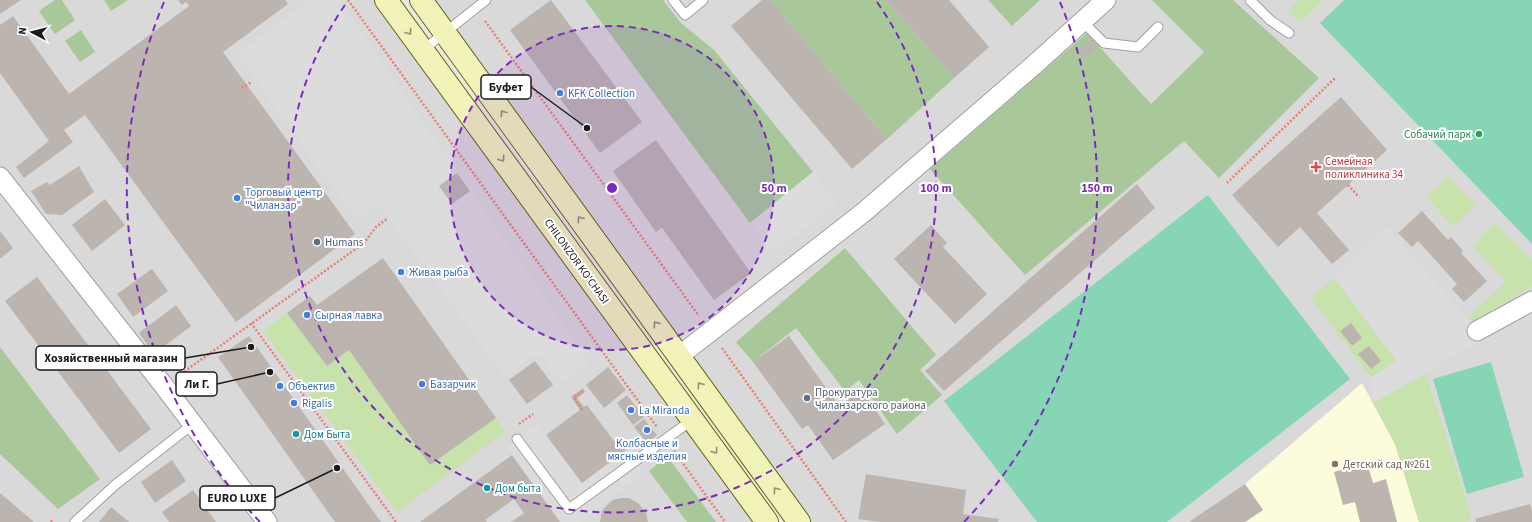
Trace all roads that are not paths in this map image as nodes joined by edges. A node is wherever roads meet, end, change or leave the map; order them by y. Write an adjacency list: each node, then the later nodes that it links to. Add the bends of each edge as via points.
1 (386, 0): 12 (main road, CHILONZOR KO'CHASI, one-way to 12)
2 (422, 0): 10 (main road)
3 (486, 0): 10 (lane)
4 (673, 0): 5 (lane, via 685,15)
5 (703, 0)
6 (1106, 0): 8 (street)
7 (1250, 0): 11 (lane, via 1270,20)
8 (1082, 21): 9 (lane, via 1104,43 1138,47); 16 (street, via 864,212)
9 (1158, 27)
10 (445, 33): 12 (lane); 16 (main road, one-way to 10)
11 (1289, 33)
12 (423, 50): 17 (main road, CHILONZOR KO'CHASI, one-way to 17)
13 (0, 177): 19 (street)
14 (1532, 301): 15 (street)
15 (1477, 331)
16 (678, 356): 17 (main road); 24 (main road, one-way to 16)
17 (657, 372): 18 (main road, CHILONZOR KO'CHASI)
18 (692, 420): 20 (lane, via 569,509); 21 (main road, CHILONZOR KO'CHASI, one-way to 21)
19 (193, 424): 22 (lane, via 115,485); 23 (street)
20 (517, 439)
21 (762, 518)
22 (75, 522)
23 (267, 522)
24 (799, 522)

